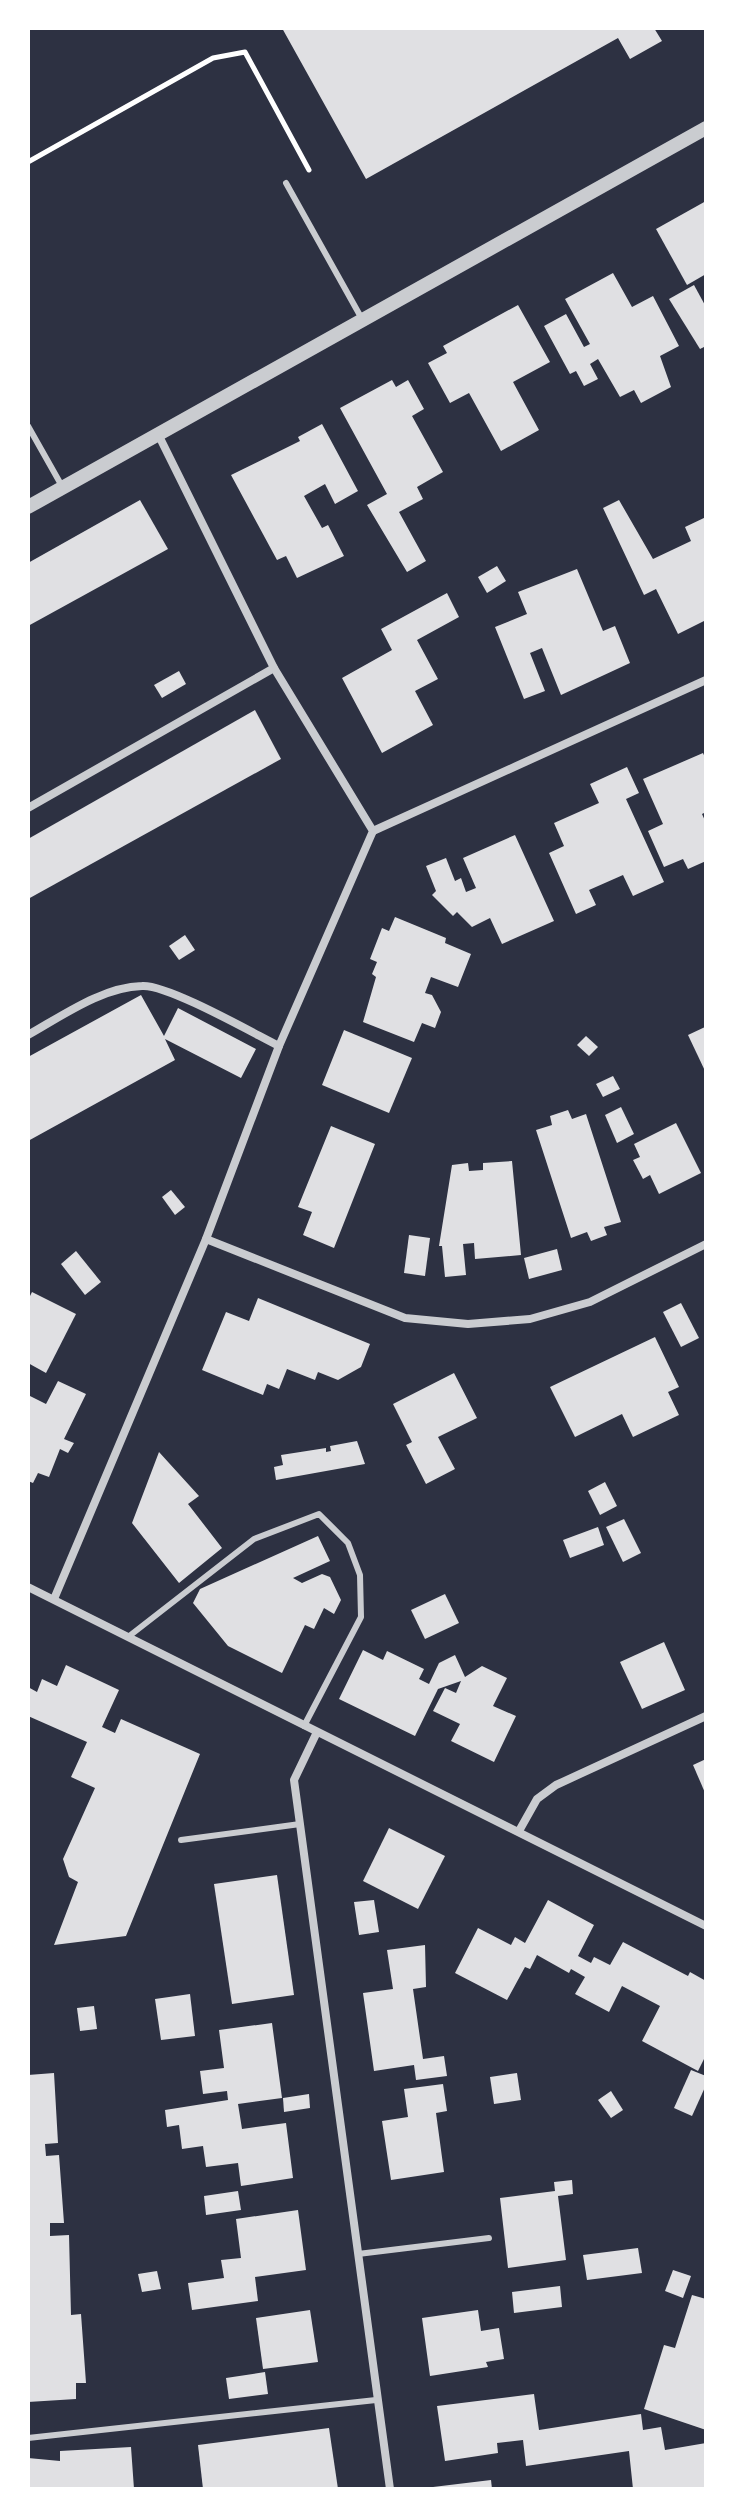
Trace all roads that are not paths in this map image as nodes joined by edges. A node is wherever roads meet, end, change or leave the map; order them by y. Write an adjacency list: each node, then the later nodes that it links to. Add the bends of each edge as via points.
1 (706, 128): 3 (street)
2 (286, 183): 3 (lane)
3 (363, 321): 5 (street)
4 (28, 426): 6 (lane)
5 (159, 436): 6 (street); 8 (street)
6 (63, 488): 7 (street)
7 (28, 507)
8 (274, 668): 10 (street); 11 (street)
9 (706, 680): 11 (street)
10 (28, 808)
11 (373, 831): 13 (street)
12 (28, 1035): 13 (street, via 102,996 144,985 203,1007)
13 (279, 1046): 14 (street)
14 (206, 1239): 15 (street, via 405,1318 468,1324 530,1319 590,1302); 17 (street)
15 (706, 1244)
16 (28, 1587): 17 (street)
17 (54, 1599): 18 (street)
18 (128, 1637): 20 (street); 20 (lane, via 254,1539 319,1514 348,1543 360,1575 361,1617)
19 (706, 1716): 23 (street, via 556,1785 537,1799)
20 (304, 1726): 21 (street)
21 (317, 1732): 22 (street, via 294,1780); 23 (street)
22 (300, 1824): 24 (lane); 27 (street)
23 (519, 1831): 25 (street)
24 (181, 1840)
25 (706, 1926)
26 (489, 2238): 27 (lane)
27 (356, 2254): 28 (street)
28 (376, 2400): 29 (lane); 30 (street)
29 (28, 2438)
30 (390, 2489)

